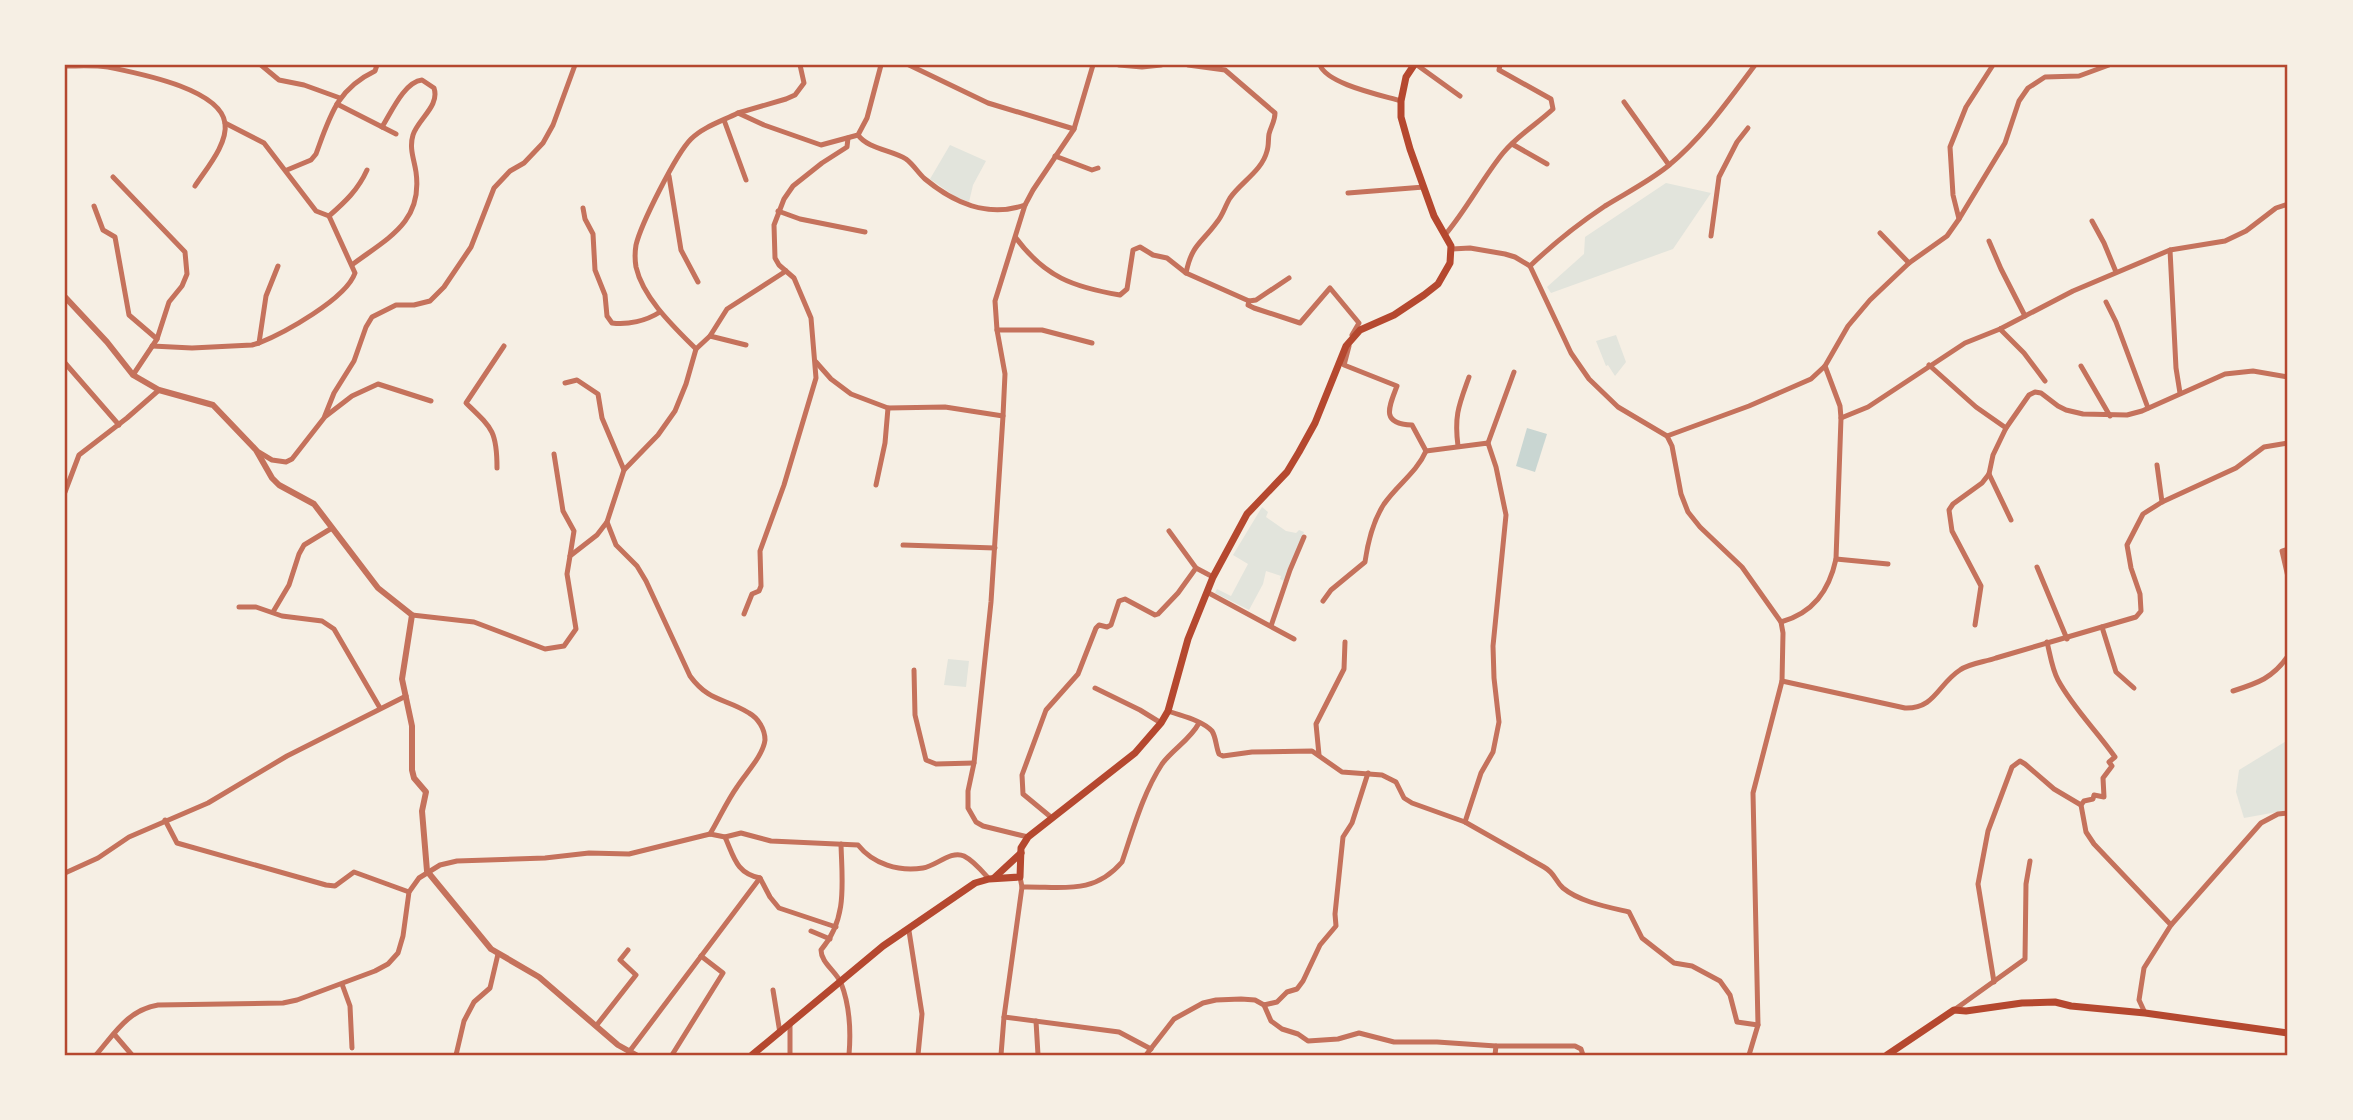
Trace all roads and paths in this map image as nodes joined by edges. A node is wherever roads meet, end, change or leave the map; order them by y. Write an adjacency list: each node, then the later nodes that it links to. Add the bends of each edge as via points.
1 (261, 65): 19 (street, via 279,80 304,85)
2 (377, 65): 19 (street)
3 (575, 65): 103 (street, via 548,134 495,188 462,261 444,287 430,301 396,305 372,317)
4 (800, 65): 22 (street, via 804,83 795,94)
5 (881, 65): 29 (street)
6 (909, 65): 27 (street, via 988,103)
7 (1093, 65): 27 (street)
8 (1119, 65): 9 (street)
9 (1161, 65)
10 (1188, 65): 65 (street, via 1225,70 1275,113 1275,119 1261,162 1196,245)
11 (1320, 65): 20 (street, via 1336,80)
12 (1415, 65): 18 (street); 20 (main road, via 1406,77)
13 (1500, 65): 31 (street, via 1499,70 1536,89 1554,105)
14 (1755, 65): 34 (street, via 1707,128)
15 (1993, 65): 50 (street, via 1965,107 1951,147)
16 (2109, 65): 50 (street, via 2079,76 2045,77 2028,88 2018,101 2005,143)
17 (65, 66): 24 (street, via 107,67 187,88 213,104)
18 (1460, 96)
19 (339, 101): 25 (street); 36 (street, via 316,154)
20 (1401, 101): 42 (main road, via 1404,128)
21 (1624, 102): 34 (street)
22 (738, 113): 23 (street); 30 (street, via 821,145)
23 (724, 120): 38 (street, via 691,139); 40 (street)
24 (225, 123): 36 (street, via 264,143); 41 (street, via 219,147)
25 (382, 127): 28 (street); 61 (street, via 416,81 434,88 435,99 410,144 417,201 410,216)
26 (1748, 128): 55 (street, via 1719,177)
27 (1074, 129): 32 (street)
28 (396, 134)
29 (858, 135): 30 (street); 45 (street, via 905,159 942,192 971,207 1000,211)
30 (848, 138): 48 (street, via 847,147 793,186)
31 (1512, 144): 33 (street); 54 (street)
32 (1055, 156): 35 (street, via 1092,170); 45 (street)
33 (1547, 164)
34 (1669, 165): 63 (street, via 1605,206)
35 (1098, 168)
36 (287, 170): 49 (street, via 316,211)
37 (367, 170): 49 (street, via 351,196)
38 (669, 176): 68 (street, via 681,250); 72 (street, via 636,246 636,266)
39 (113, 177): 77 (street, via 185,252 187,274 169,302)
40 (746, 180)
41 (195, 186)
42 (1424, 187): 43 (street); 54 (main road)
43 (1348, 193)
44 (2288, 204): 59 (street, via 2225,241)
45 (1025, 205): 56 (street)
46 (94, 206): 77 (street, via 103,230 115,237 129,315)
47 (583, 208): 72 (street, via 593,233 595,270 612,323 651,318)
48 (778, 211): 52 (street); 64 (street, via 775,258)
49 (329, 216): 61 (street)
50 (1959, 219): 60 (street, via 1947,236)
51 (2092, 221): 66 (street)
52 (865, 233)
53 (1880, 233): 60 (street)
54 (1445, 235): 58 (main road)
55 (1710, 236)
56 (1016, 239): 65 (street, via 1031,259 1063,281 1107,293 1119,295 1127,289 1133,250 1140,247); 75 (street, via 995,301)
57 (1989, 241): 73 (street)
58 (1452, 248): 63 (street, via 1505,254); 80 (main road, via 1450,263 1438,284 1360,330)
59 (2170, 250): 66 (street); 97 (street)
60 (1909, 263): 88 (street, via 1848,326)
61 (353, 264): 78 (street, via 354,278 344,289 313,313)
62 (278, 266): 78 (street, via 266,296)
63 (1530, 266): 107 (street, via 1571,353 1589,379 1618,407)
64 (786, 271): 76 (street, via 727,309); 85 (street, via 794,278 811,318)
65 (1185, 272): 70 (street)
66 (2116, 272): 73 (street)
67 (1289, 278): 70 (street)
68 (698, 282)
69 (65, 297): 91 (street)
70 (1249, 301): 80 (street, via 1254,308 1300,323 1329,288 1359,323)
71 (2106, 302): 100 (street)
72 (660, 312): 84 (street)
73 (2025, 316): 74 (street)
74 (2000, 329): 87 (street); 94 (street)
75 (997, 330): 79 (street, via 1042,330); 102 (street, via 1005,374)
76 (710, 336): 81 (street); 84 (street)
77 (157, 339): 82 (street)
78 (259, 343): 82 (street)
79 (1092, 343)
80 (1348, 344): 112 (street, via 1344,365 1397,386 1388,410 1390,418 1412,425); 134 (main road, via 1299,452 1287,472 1247,514)
81 (746, 345)
82 (152, 346): 91 (street)
83 (504, 346): 115 (street, via 466,403 496,440)
84 (696, 349): 116 (street, via 687,384 667,424)
85 (815, 360): 99 (street, via 851,394); 140 (street, via 811,397 760,551 761,586 752,594)
86 (65, 363): 105 (street)
87 (1929, 365): 104 (street, via 1868,407); 106 (street)
88 (1825, 366): 104 (street); 107 (street, via 1789,390)
89 (2081, 366): 101 (street)
90 (1514, 372): 108 (street)
91 (133, 375): 96 (street)
92 (1469, 377): 110 (street, via 1455,423)
93 (2288, 377): 97 (street, via 2238,371)
94 (2045, 381)
95 (565, 383): 116 (street, via 577,380 598,394 602,418)
96 (159, 390): 105 (street); 111 (street, via 213,405)
97 (2180, 393): 100 (street)
98 (431, 401): 103 (street, via 378,384 352,396)
99 (888, 408): 102 (street, via 945,407); 118 (street)
100 (2148, 408): 101 (street)
101 (2110, 415): 106 (street, via 2066,410 2035,392)
102 (1003, 416): 127 (street)
103 (324, 418): 111 (street, via 286,462)
104 (1841, 418): 130 (street)
105 (119, 425): 119 (street, via 79,455)
106 (2006, 428): 117 (street)
107 (1667, 436): 142 (street, via 1688,512 1742,567)
108 (1488, 443): 110 (street); 168 (street, via 1506,515 1493,646 1499,722 1493,752)
109 (2288, 443): 120 (street, via 2264,447 2215,480)
110 (1458, 446): 112 (street)
111 (256, 450): 123 (street, via 278,485 314,504)
112 (1426, 451): 137 (street, via 1384,504 1370,534 1365,562)
113 (554, 454): 129 (street, via 563,511 573,527)
114 (2157, 465): 120 (street)
115 (497, 468)
116 (624, 470): 122 (street)
117 (1989, 474): 121 (street); 143 (street, via 1949,510 1952,531 1980,586)
118 (876, 485)
119 (65, 492)
120 (2162, 502): 145 (street, via 2143,514 2127,545 2141,611 2136,617)
121 (2011, 520)
122 (607, 522): 129 (street); 169 (street, via 616,545 642,573 698,688 760,722 765,740)
123 (332, 528): 139 (street, via 304,545); 141 (street, via 378,589)
124 (1169, 531): 133 (street)
125 (1304, 537): 144 (street)
126 (903, 545): 127 (street)
127 (995, 548): 162 (street)
128 (2288, 549): 135 (street, via 2282,551)
129 (570, 556): 141 (street, via 567,574 576,629 558,649 474,622)
130 (1836, 559): 131 (street); 142 (street, via 1832,578 1817,602)
131 (1888, 564)
132 (2037, 566): 147 (street)
133 (1196, 568): 134 (street); 166 (street, via 1158,614 1125,599 1119,601 1111,625 1096,628 1078,674 1046,710 1022,775 1022,789)
134 (1213, 577): 136 (main road)
135 (2288, 577)
136 (1206, 592): 144 (street); 158 (main road)
137 (1323, 601)
138 (239, 607): 139 (street)
139 (273, 612): 157 (street, via 322,621 334,629)
140 (744, 614)
141 (412, 615): 156 (street, via 402,668)
142 (1781, 622): 152 (street)
143 (1975, 625)
144 (1271, 626): 146 (street)
145 (2102, 627): 147 (street); 154 (street, via 2116,672)
146 (1294, 639)
147 (2067, 639): 149 (street)
148 (1345, 642): 161 (street, via 1344,669 1316,724)
149 (2047, 642): 152 (street, via 1961,669 1917,709); 164 (street, via 2057,678 2115,757 2102,778 2104,797 2094,795)
150 (2288, 656): 155 (street, via 2278,671 2263,681)
151 (914, 670): 162 (street, via 915,715 926,760)
152 (1782, 681): 200 (street, via 1753,793)
153 (1095, 688): 159 (street)
154 (2134, 688)
155 (2233, 691)
156 (406, 696): 157 (street); 175 (street, via 413,733 412,770 426,792 422,811)
157 (380, 708): 167 (street, via 208,803)
158 (1168, 711): 159 (main road); 160 (street)
159 (1161, 723): 166 (main road, via 1135,753)
160 (1199, 723): 161 (street, via 1213,733 1219,754 1304,750); 180 (street, via 1153,778 1115,870 1074,889)
161 (1319, 755): 163 (street, via 1342,772)
162 (974, 763): 171 (street, via 968,807 976,822)
163 (1368, 773): 168 (street, via 1396,782 1412,803); 194 (street, via 1343,837 1336,926 1320,945 1297,989)
164 (2081, 805): 182 (street, via 2088,837); 191 (street, via 2020,761 2012,767 1988,831 1978,884)
165 (2288, 813): 182 (street, via 2261,823)
166 (1052, 818): 171 (main road)
167 (165, 820): 176 (street); 181 (street, via 177,843 326,885 335,886 354,872)
168 (1465, 822): 200 (street, via 1553,872 1561,887 1576,896 1629,912 1642,938 1674,962 1720,981 1730,995 1738,1022)
169 (710, 834): 170 (street); 175 (street, via 629,854 457,861)
170 (725, 837): 172 (street, via 741,834 771,841); 178 (street, via 737,866)
171 (1028, 837): 173 (main road)
172 (841, 844): 179 (street, via 858,845 890,867 923,869 963,855); 183 (street, via 842,903)
173 (1021, 853): 177 (main road); 179 (main road)
174 (2030, 861): 191 (street, via 2025,958)
175 (427, 871): 181 (street); 188 (street)
176 (65, 873)
177 (1020, 877): 179 (main road); 180 (street)
178 (760, 878): 183 (street, via 779,908); 189 (street)
179 (991, 879): 185 (main road, via 975,883)
180 (1022, 887): 197 (street)
181 (409, 892): 192 (street, via 398,953 388,964)
182 (2171, 925): 196 (street, via 2144,968 2139,1000)
183 (836, 927): 186 (street)
184 (811, 931): 186 (street)
185 (909, 931): 190 (main road); 217 (street, via 922,1014)
186 (830, 939): 190 (street, via 821,956)
187 (628, 950): 201 (street, via 620,960 636,975)
188 (498, 954): 201 (street, via 540,977); 211 (street, via 489,988 474,1002 464,1021)
189 (701, 956): 208 (street); 213 (street, via 723,973)
190 (841, 981): 199 (main road); 216 (street, via 851,1026)
191 (1994, 982): 195 (street)
192 (342, 984): 204 (street, via 284,1003 144,1008 128,1017); 206 (street, via 350,1006)
193 (774, 990): 202 (street)
194 (1264, 1005): 205 (street, via 1271,1021 1308,1041 1359,1033 1394,1042); 207 (street, via 1241,999 1203,1003 1174,1019)
195 (1954, 1010): 196 (main road, via 2055,1002); 224 (main road)
196 (2145, 1013): 203 (main road)
197 (1004, 1017): 198 (street); 218 (street)
198 (1036, 1021): 207 (street, via 1119,1032); 219 (street)
199 (790, 1025): 202 (main road); 215 (street)
200 (1758, 1025): 223 (street)
201 (596, 1026): 208 (street)
202 (780, 1033): 214 (main road)
203 (2288, 1033)
204 (114, 1034): 209 (street); 210 (street)
205 (1496, 1046): 221 (street); 222 (street, via 1575,1046)
206 (352, 1048)
207 (1151, 1049): 220 (street)
208 (629, 1052): 212 (street)
209 (96, 1055)
210 (132, 1055)
211 (456, 1055)
212 (636, 1055)
213 (672, 1055)
214 (752, 1055)
215 (790, 1055)
216 (849, 1055)
217 (919, 1055)
218 (1001, 1055)
219 (1038, 1055)
220 (1146, 1055)
221 (1495, 1055)
222 (1583, 1055)
223 (1749, 1055)
224 (1887, 1055)

